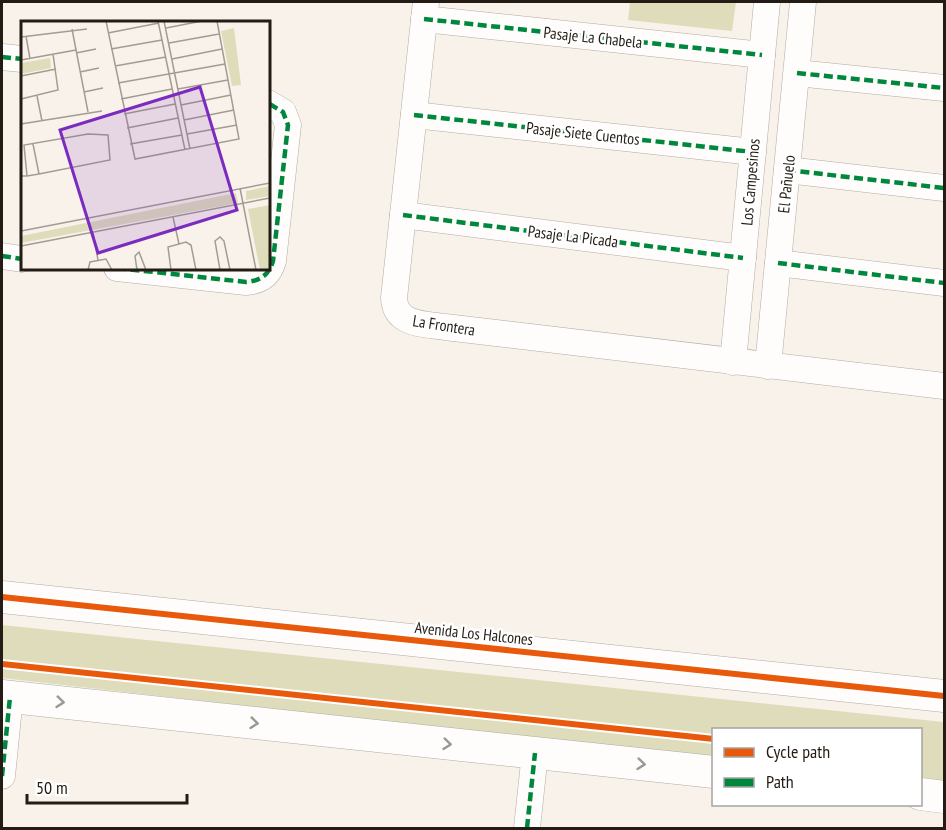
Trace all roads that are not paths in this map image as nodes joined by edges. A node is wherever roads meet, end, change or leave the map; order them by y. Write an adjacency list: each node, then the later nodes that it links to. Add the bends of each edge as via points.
1 (767, 2): 4 (street, Los Campesinos)
2 (803, 2): 7 (street, El Pañuelo)
3 (425, 10): 4 (street, Pasaje La Chabela); 10 (street, La Frontera)
4 (762, 55): 11 (street, Los Campesinos)
5 (2, 57): 6 (street)
6 (21, 59)
7 (796, 73): 8 (street); 12 (street, El Pañuelo)
8 (945, 88)
9 (270, 104): 19 (street, via 284,112 288,125)
10 (414, 115): 11 (street, Pasaje Siete Cuentos); 14 (street, La Frontera)
11 (753, 152): 16 (street, Los Campesinos)
12 (787, 170): 13 (street); 18 (street, El Pañuelo)
13 (945, 188)
14 (403, 215): 16 (street, Pasaje La Picada); 23 (street, La Frontera, via 394,303 409,321)
15 (2, 256): 17 (street)
16 (743, 258): 23 (street, Los Campesinos)
17 (21, 259)
18 (778, 263): 22 (street); 24 (street, El Pañuelo)
19 (270, 268)
20 (148, 270): 21 (street, via 246,282 258,280)
21 (269, 270)
22 (945, 283)
23 (733, 362): 24 (street, La Frontera)
24 (768, 366): 25 (street, La Frontera)
25 (945, 386)
26 (2, 597): 27 (street, Avenida Los Halcones)
27 (945, 696)
28 (6, 697): 29 (street, one-way to 29); 31 (street)
29 (535, 753): 30 (street, one-way to 30); 34 (street)
30 (712, 772)
31 (2, 776)
32 (922, 794): 33 (street)
33 (945, 797)
34 (527, 828)

